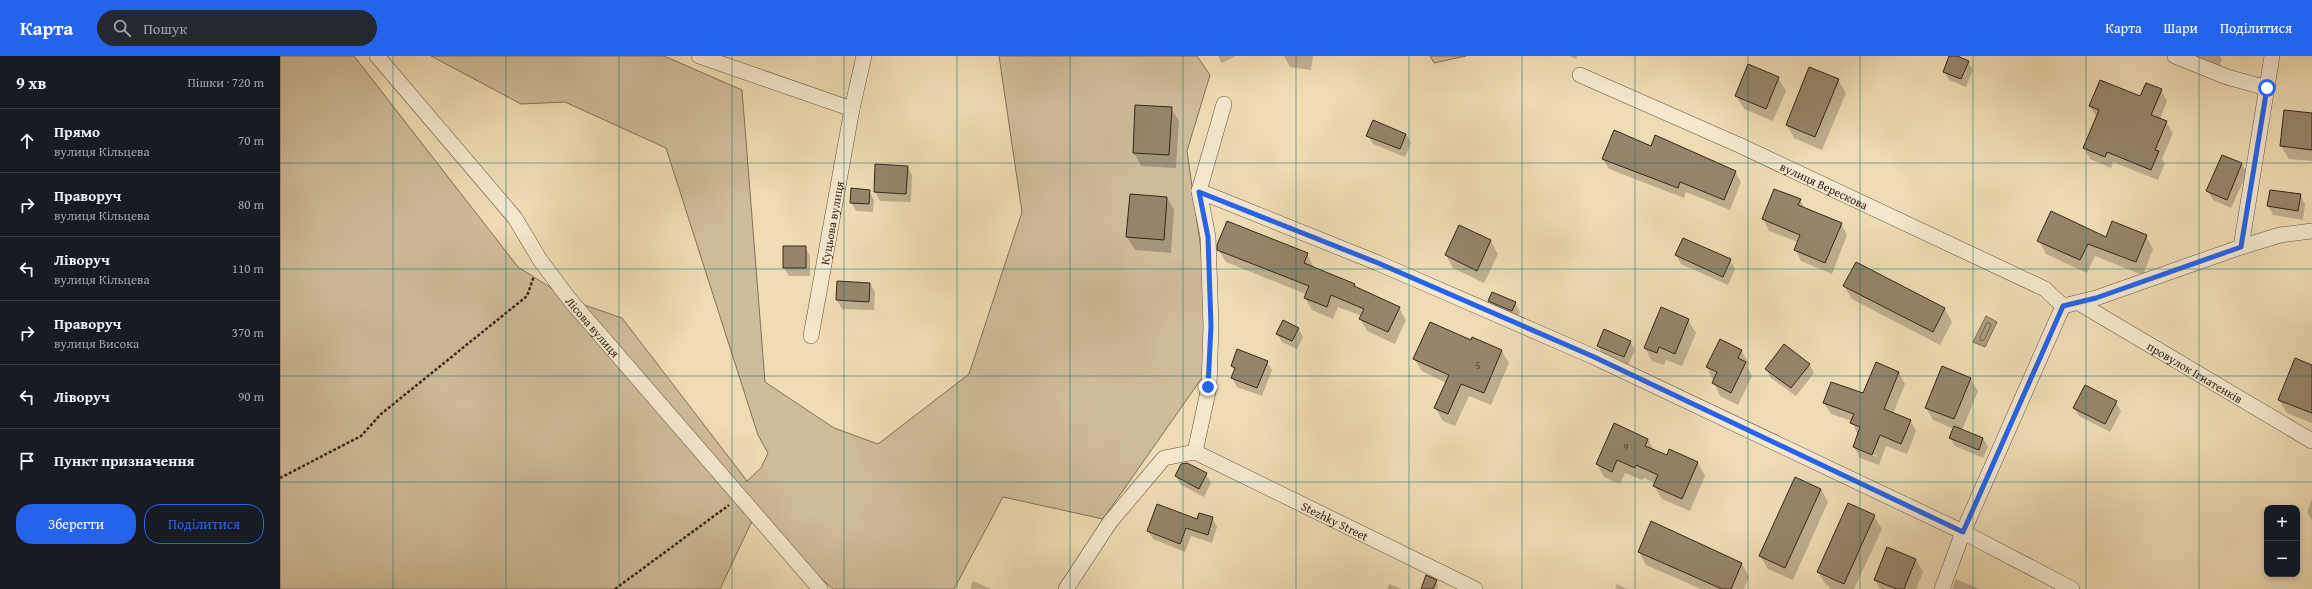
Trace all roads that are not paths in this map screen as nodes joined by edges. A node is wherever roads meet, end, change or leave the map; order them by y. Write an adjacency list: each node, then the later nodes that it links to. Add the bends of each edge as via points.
1 (377, 56): 19 (street, Лісова вулиця, via 515,218 540,260 570,300)
2 (699, 56): 9 (street)
3 (864, 56): 9 (street, Куцьова вулиця)
4 (2175, 56): 7 (street, via 2228,77)
5 (2272, 56): 7 (street)
6 (1580, 75): 14 (street, вулиця Верескова, via 1746,149 2045,289)
7 (2267, 88): 12 (street)
8 (1224, 104): 10 (street)
9 (852, 109): 15 (street, Куцьова вулиця)
10 (1199, 192): 17 (street, via 1208,237 1211,326 1208,387); 18 (street, via 1378,263 1592,356)
11 (2312, 231): 12 (street, via 2280,235)
12 (2241, 247): 13 (street)
13 (2079, 303): 14 (street); 16 (street, провулок Ігнатенків)
14 (2063, 306): 18 (street)
15 (811, 336)
16 (2312, 441)
17 (1196, 452): 20 (street, via 1164,458 1110,522); 21 (street, Stezhky Street)
18 (1963, 532): 22 (street); 23 (street)
19 (820, 589)
20 (1066, 589)
21 (1475, 589)
22 (1942, 589)
23 (2072, 589)

